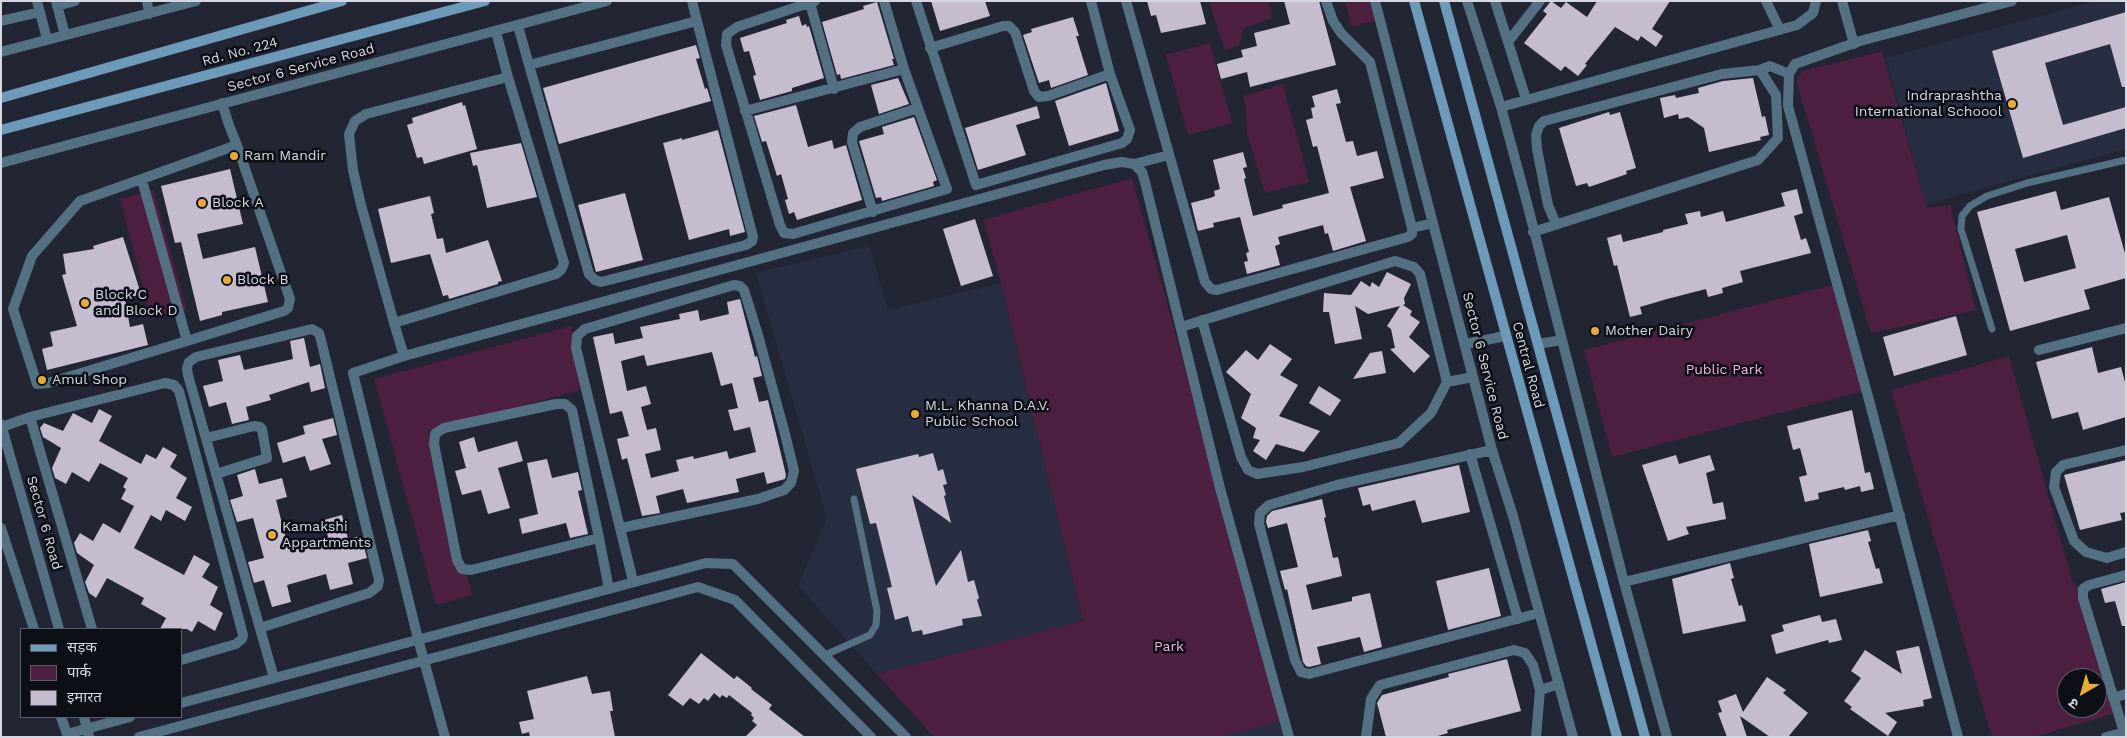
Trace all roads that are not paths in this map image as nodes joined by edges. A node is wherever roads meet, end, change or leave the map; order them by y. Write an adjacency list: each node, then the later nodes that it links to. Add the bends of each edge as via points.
1 (37, 1): 27 (street)
2 (75, 1): 25 (street)
3 (147, 1): 28 (street)
4 (196, 1): 26 (street)
5 (342, 1): 47 (main road, Rd. No. 224)
6 (485, 1): 53 (main road, Rd. No. 224)
7 (607, 1): 31 (street, Sector 6 Service Road)
8 (692, 1): 30 (street)
9 (884, 1): 41 (street)
10 (916, 1): 38 (street)
11 (1090, 1): 43 (street)
12 (1126, 1): 55 (street)
13 (1326, 1): 67 (street, via 1341,33 1370,62)
14 (1375, 1): 65 (street, Sector 6 Service Road)
15 (1414, 1): 74 (main road, Central Road)
16 (1444, 1): 78 (main road, Central Road)
17 (1467, 1): 50 (street)
18 (1496, 1): 36 (street)
19 (1540, 1): 36 (street)
20 (1766, 1): 32 (street)
21 (1816, 1): 32 (street, via 1813,13 1807,19)
22 (1842, 1): 37 (street)
23 (2012, 1): 37 (street)
24 (813, 2): 46 (street); 52 (street, via 737,27 727,34 726,44)
25 (56, 4): 34 (street)
26 (172, 4): 28 (street)
27 (40, 12): 29 (street); 35 (street)
28 (149, 14): 34 (street)
29 (1, 21)
30 (697, 21): 40 (street); 40 (street, via 753,236 746,245 601,282 594,280 589,274)
31 (518, 26): 33 (street, Sector 6 Service Road); 40 (street)
32 (1780, 30): 48 (street)
33 (496, 32): 45 (street); 49 (street, Sector 6 Service Road)
34 (65, 35): 35 (street)
35 (47, 39): 39 (street)
36 (1508, 42): 48 (street)
37 (1854, 44): 44 (street, via 1795,64)
38 (930, 48): 43 (street, via 1009,26 1015,32 1034,91 1039,97); 60 (street)
39 (1, 52)
40 (529, 65)
41 (904, 69): 46 (street); 51 (street)
42 (1760, 70): 44 (street, via 1770,66); 66 (street, via 1776,95 1778,138 1758,160); 66 (street, via 1722,74 1544,121 1536,135 1537,149 1548,205)
43 (1110, 74): 60 (street, via 1130,130 1127,139)
44 (1789, 74): 91 (street, via 1788,106)
45 (508, 77): 70 (street, via 375,112 355,122 349,134 361,205); 70 (street, via 564,263 561,270)
46 (834, 89): 52 (street)
47 (1, 98)
48 (1526, 99): 50 (street)
49 (222, 103): 54 (street); 57 (street, Sector 6 Service Road)
50 (1501, 107): 68 (street)
51 (918, 108): 61 (street); 64 (street, via 860,127 853,133 852,142)
52 (745, 111): 64 (street, via 784,233 793,234)
53 (1, 130)
54 (237, 145): 59 (street); 76 (street, via 290,299 288,308)
55 (1169, 155): 58 (street); 67 (street, via 1205,282 1211,289 1218,290 1408,237)
56 (2126, 160): 73 (lane, via 1987,196 1970,206 1962,216 1961,229)
57 (1, 162)
58 (1134, 164): 62 (street, via 1104,165); 71 (street, via 1142,172 1145,182)
59 (142, 180): 76 (street); 76 (street, via 80,201 32,256 12,309 37,384)
60 (976, 185): 62 (street)
61 (946, 189): 63 (street); 64 (street)
62 (981, 199): 63 (street)
63 (952, 206): 80 (street)
64 (873, 212)
65 (1433, 223): 67 (street); 77 (street, Sector 6 Service Road)
66 (1556, 224): 68 (street)
67 (1412, 228)
68 (1534, 232): 75 (street)
69 (1202, 320): 71 (street); 82 (street, via 1395,261 1414,267 1420,274); 82 (street, via 1241,457 1248,470 1257,474 1399,443 1431,413)
70 (394, 323): 80 (street)
71 (1181, 327): 126 (street, via 1220,488)
72 (2126, 328): 79 (street)
73 (1992, 329)
74 (1505, 336): 77 (street); 130 (main road, Central Road)
75 (1562, 340): 78 (street); 98 (street)
76 (187, 341)
77 (1466, 344): 81 (street, Sector 6 Service Road)
78 (1538, 344): 131 (main road, Central Road)
79 (2039, 350)
80 (404, 356): 106 (street, via 353,373)
81 (1473, 377): 82 (street); 86 (street, Sector 6 Service Road)
82 (1447, 382)
83 (30, 417): 84 (street); 104 (street); 108 (street, via 166,383 174,385 178,391 243,635 236,644)
84 (2, 426): 103 (street, Sector 6 Road)
85 (206, 438): 89 (street); 89 (street, via 254,426 262,429 267,458); 105 (street, via 188,375 189,362 196,357 316,330 326,360 378,586 369,594)
86 (1492, 450): 88 (street); 100 (street, Sector 6 Service Road)
87 (2126, 450): 95 (street, via 2064,465 2056,472 2054,487 2074,541 2086,552 2107,558)
88 (1470, 454): 101 (street); 101 (street, via 1337,485 1269,505 1260,513 1259,524 1295,660 1301,672 1309,674)
89 (216, 474): 105 (street)
90 (854, 499): 107 (lane, via 878,611 876,625 870,635)
91 (1900, 515): 98 (street); 133 (street)
92 (1, 528): 102 (street)
93 (621, 528): 93 (street, via 576,348 577,336 585,329 734,285 740,286 758,335 785,434 794,471 791,482 784,490 758,499); 97 (street)
94 (599, 538): 94 (street, via 471,570 462,569 457,560 434,444 436,434 444,428 564,404 572,410); 99 (street)
95 (2126, 552)
96 (2126, 575): 114 (street, via 2089,585 2084,589 2083,598)
97 (633, 581): 99 (street); 107 (street, via 706,563 733,564)
98 (1624, 582): 132 (street)
99 (609, 589): 106 (street)
100 (1539, 612): 101 (street); 111 (street, Sector 6 Service Road)
101 (1518, 619)
102 (34, 628)
103 (59, 628)
104 (92, 628)
105 (260, 628): 110 (street)
106 (418, 639): 109 (street); 110 (street)
107 (825, 655): 125 (street)
108 (182, 660)
109 (424, 660): 122 (street); 123 (street); 124 (street, via 698,586 734,600)
110 (274, 678): 115 (street)
111 (1559, 684): 112 (street); 129 (street, Sector 6 Service Road)
112 (1540, 690): 127 (street, via 1533,666 1525,653 1514,650 1380,685 1371,699); 128 (street)
113 (2126, 694): 114 (street)
114 (2113, 698): 120 (street)
115 (182, 703)
116 (62, 718): 121 (street)
117 (84, 718): 119 (street)
118 (127, 718): 119 (street)
119 (88, 732): 121 (street)
120 (2125, 732): 134 (street)
121 (67, 735)
122 (139, 737)
123 (445, 737)
124 (871, 737)
125 (906, 737)
126 (1289, 737)
127 (1366, 737)
128 (1536, 737)
129 (1573, 737)
130 (1616, 737)
131 (1645, 737)
132 (1667, 737)
133 (1958, 737)
134 (2106, 737)

